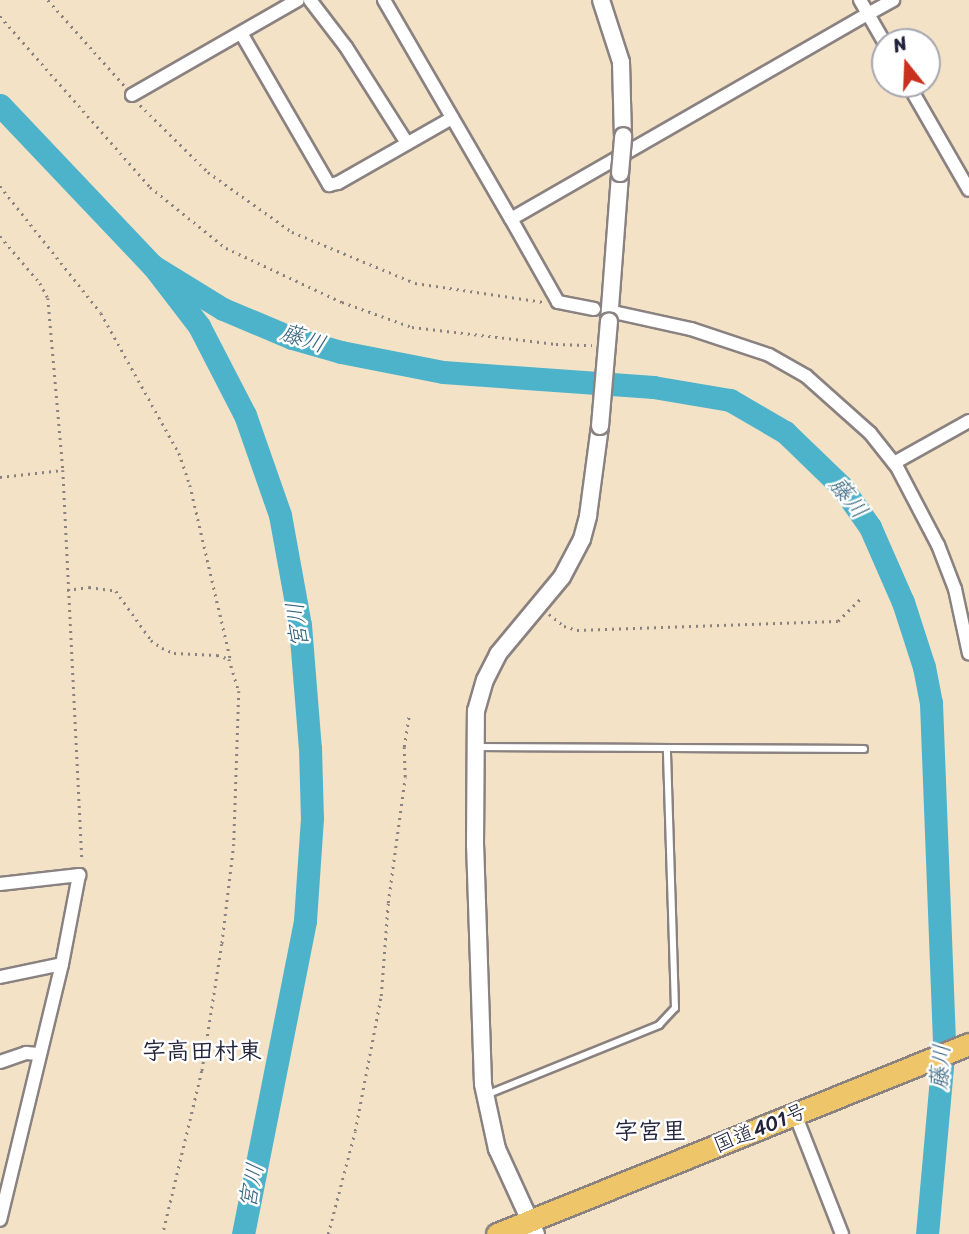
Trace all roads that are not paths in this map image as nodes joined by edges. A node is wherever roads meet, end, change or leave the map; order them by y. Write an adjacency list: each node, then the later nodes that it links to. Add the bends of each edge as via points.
1 (298, 0): 9 (street)
2 (310, 0): 13 (street)
3 (384, 0): 12 (street)
4 (601, 0): 17 (street, bridge, via 621,62 623,136)
5 (860, 0): 7 (street)
6 (893, 0): 7 (street)
7 (868, 14): 8 (street); 15 (street)
8 (876, 28)
9 (241, 33): 10 (street); 13 (street, via 325,182 338,183)
10 (132, 95)
11 (916, 98): 14 (street)
12 (452, 118): 13 (street); 15 (street)
13 (407, 143)
14 (969, 190)
15 (511, 219): 16 (street, via 558,302)
16 (594, 309)
17 (614, 317): 19 (street, via 702,332 791,365 836,399); 21 (street, bridge, via 582,539 562,577 498,654 477,711)
18 (969, 421): 19 (street)
19 (894, 463): 20 (street, via 955,589)
20 (969, 654)
21 (476, 747): 22 (lane); 30 (street, via 475,845)
22 (667, 748): 23 (lane); 30 (lane, via 675,1008 659,1025)
23 (864, 749)
24 (0, 884): 25 (street, via 79,875)
25 (62, 964): 26 (street); 28 (street)
26 (0, 978)
27 (969, 1044): 31 (highway, 国道401号)
28 (39, 1054): 29 (street, via 26,1053); 32 (street)
29 (0, 1062)
30 (485, 1096): 34 (street, via 497,1149)
31 (795, 1114): 34 (highway, 国道401号); 36 (street)
32 (5, 1178): 33 (street)
33 (0, 1220)
34 (533, 1227): 35 (highway, 国道401号)
35 (497, 1234)
36 (842, 1234)

